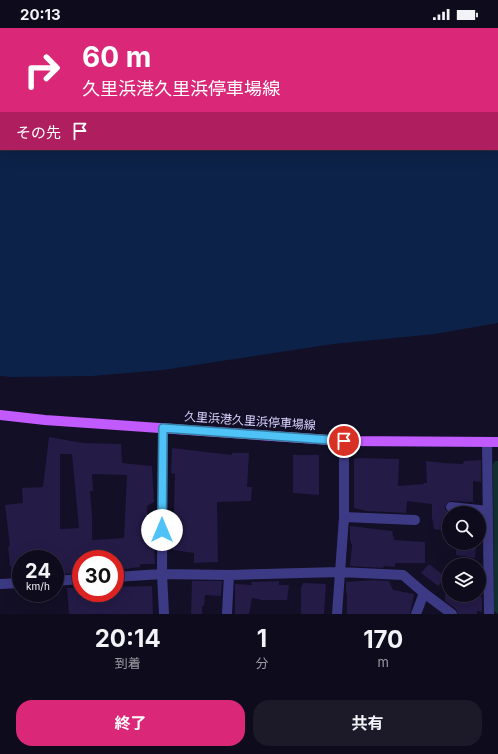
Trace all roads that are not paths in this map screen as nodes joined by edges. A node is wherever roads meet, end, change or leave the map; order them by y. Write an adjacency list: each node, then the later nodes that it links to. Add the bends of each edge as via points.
1 (0, 415): 2 (main road, 久里浜港久里浜停車場線)
2 (163, 428): 3 (main road, 久里浜港久里浜停車場線); 10 (street)
3 (344, 441): 5 (main road, 久里浜港久里浜停車場線); 7 (street)
4 (498, 442): 5 (main road, 久里浜港久里浜停車場線)
5 (487, 443): 6 (street)
6 (488, 511): 21 (street)
7 (344, 517): 8 (street); 9 (street)
8 (415, 520)
9 (339, 572): 11 (street); 15 (street, via 403,575); 18 (street)
10 (162, 574): 11 (street); 12 (street); 17 (street)
11 (229, 575): 16 (street)
12 (124, 576)
13 (12, 583): 14 (street)
14 (0, 584)
15 (424, 593): 19 (street); 20 (street)
16 (227, 613)
17 (164, 614)
18 (337, 614)
19 (416, 614)
20 (452, 614)
21 (489, 614)

